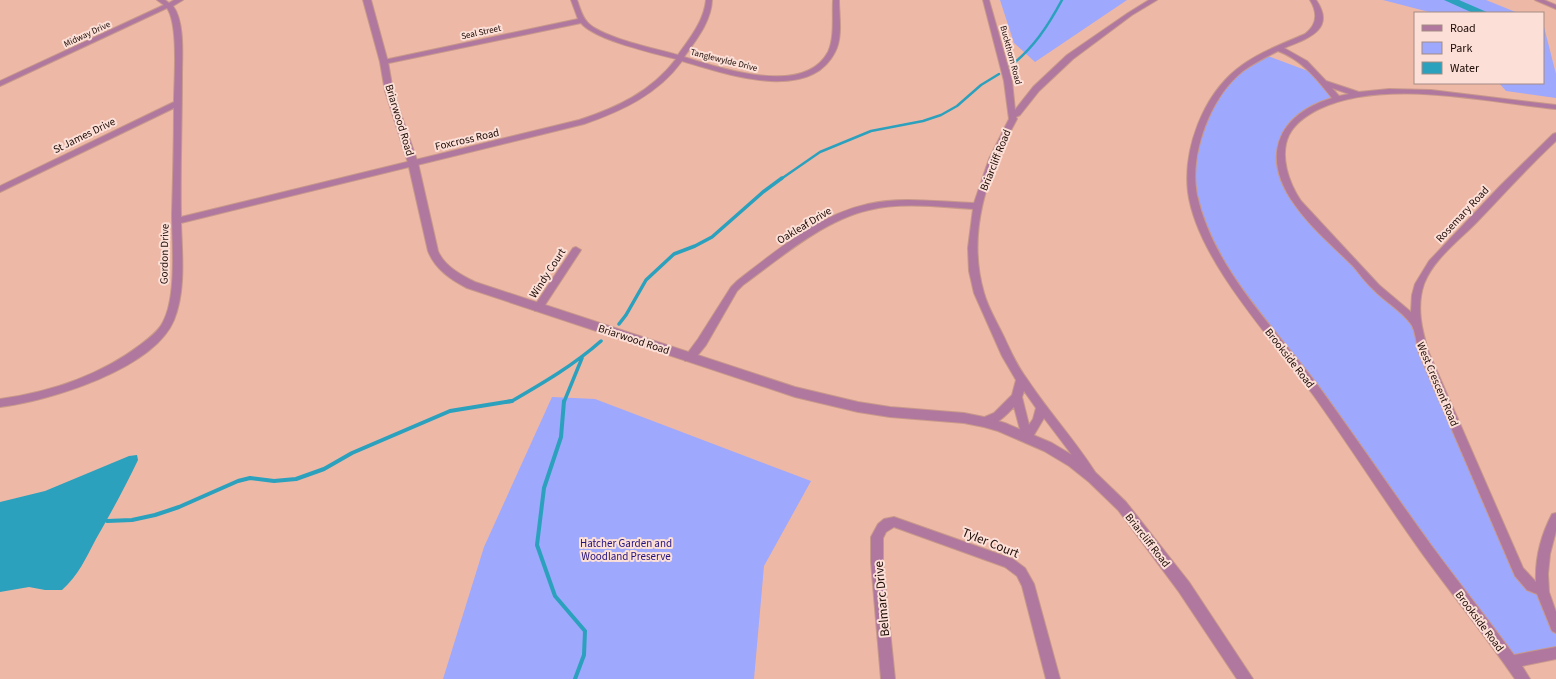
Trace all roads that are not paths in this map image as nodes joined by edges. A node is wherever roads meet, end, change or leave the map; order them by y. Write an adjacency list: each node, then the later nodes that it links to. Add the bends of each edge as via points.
1 (160, 0): 11 (street)
2 (180, 0): 11 (street, Midway Drive)
3 (367, 0): 18 (street, Briarwood Road)
4 (574, 0): 13 (street)
5 (710, 0): 17 (street, Foxcross Road, via 700,28)
6 (836, 0): 17 (street, Tanglewylde Drive, via 833,46 823,62 808,72 780,78 756,78)
7 (986, 0): 25 (street, Buckthorn Road, via 1008,81)
8 (1154, 0): 25 (street, Briarcliff Road, via 1070,57)
9 (1313, 0): 14 (street, via 1318,6 1318,26 1312,33)
10 (1538, 0): 12 (street)
11 (169, 6): 20 (street, Midway Drive); 23 (street, Gordon Drive, via 173,12 178,48)
12 (1556, 7)
13 (581, 21): 17 (street, Tanglewylde Drive, via 610,37); 18 (street, Seal Street)
14 (1296, 41): 15 (street, Brookside Road); 16 (street)
15 (1279, 49): 16 (street); 47 (street, Brookside Road, via 1238,72 1218,95 1197,137 1191,169 1194,200 1203,228 1242,296 1315,390 1414,533)
16 (1297, 56): 19 (street)
17 (680, 58): 27 (street, Foxcross Road, via 664,78 627,104 610,112 527,136)
18 (384, 62): 27 (street, Briarwood Road, via 389,91)
19 (1326, 83): 21 (street); 22 (street)
20 (0, 84)
21 (1360, 94): 22 (street); 24 (street, via 1413,91)
22 (1337, 99): 33 (street, via 1303,115 1287,131 1281,147 1281,156 1287,182 1298,202 1316,224 1375,286)
23 (179, 103): 28 (street, St James Drive); 30 (street, Gordon Drive)
24 (1556, 107)
25 (1012, 116): 29 (street, Briarcliff Road, via 1013,119 997,149)
26 (1556, 136): 33 (street, Rosemary Road, via 1451,242 1429,268 1417,293)
27 (413, 163): 30 (street, Foxcross Road); 32 (street, Briarwood Road, via 436,259 460,280)
28 (0, 189)
29 (978, 206): 34 (street, Oakleaf Drive, via 906,204 860,209 841,216 795,244 740,283); 35 (street, Briarcliff Road, via 973,241 979,293 1013,367)
30 (177, 221): 37 (street, Gordon Drive, via 176,288 170,320 159,335 127,359 88,380 38,397)
31 (576, 250): 32 (street, Windy Court)
32 (538, 308): 34 (street, Briarwood Road)
33 (1416, 323): 44 (street, West Crescent Road, via 1424,353 1519,572 1531,586)
34 (690, 358): 39 (street, Briarwood Road, via 832,402 890,412)
35 (1021, 378): 36 (street); 38 (street, Briarcliff Road)
36 (1017, 397): 39 (street, via 998,416); 40 (street)
37 (0, 403)
38 (1042, 407): 40 (street, via 1038,421); 41 (street, Briarcliff Road, via 1080,456)
39 (984, 422): 40 (street, Briarwood Road)
40 (1027, 437): 41 (street, Briarwood Road, via 1054,451)
41 (1093, 478): 50 (street, Briarcliff Road, via 1122,506 1156,550)
42 (1556, 518): 44 (street, via 1546,547)
43 (888, 523): 48 (street, Belmarc Drive, via 877,537 877,562); 49 (street, Tyler Court, via 900,523 1009,563 1021,572 1028,584)
44 (1543, 590): 45 (street)
45 (1556, 627)
46 (1556, 653): 47 (street, Brookside Road)
47 (1512, 662): 51 (street, Brookside Road)
48 (888, 679)
49 (1053, 679)
50 (1246, 679)
51 (1523, 679)

